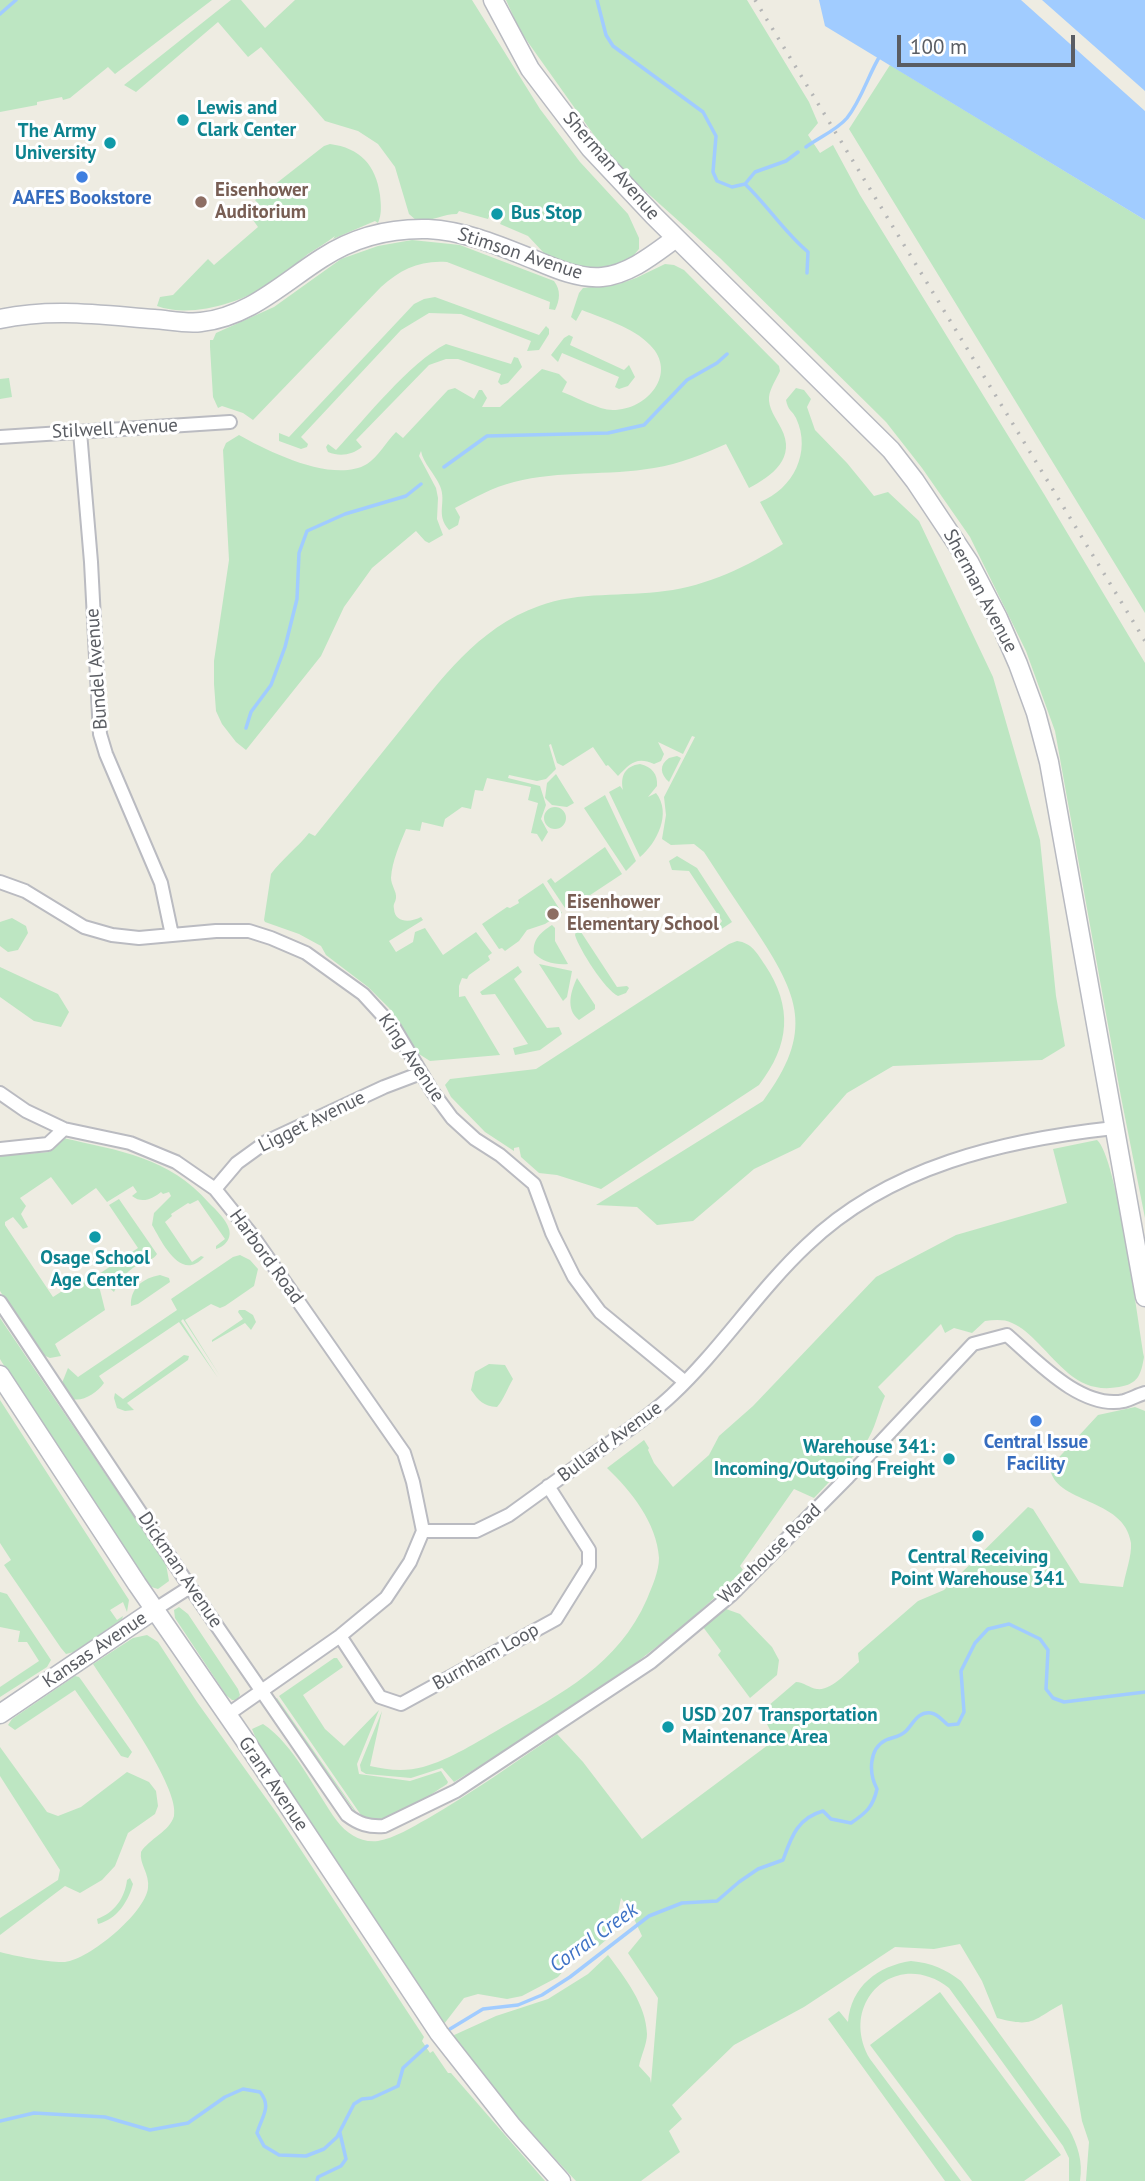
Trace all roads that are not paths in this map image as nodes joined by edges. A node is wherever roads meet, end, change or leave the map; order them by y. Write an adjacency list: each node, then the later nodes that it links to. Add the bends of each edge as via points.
1 (493, 0): 2 (street, Sherman Avenue, via 530,69 590,148)
2 (676, 237): 3 (street, Stimson Avenue, via 638,265 601,277 576,275 479,238 396,230 340,247 267,298 201,322 55,312); 11 (street, Sherman Avenue, via 891,450 939,513 998,618 1023,676 1049,762)
3 (0, 319)
4 (230, 422): 5 (street, Stilwell Avenue)
5 (80, 432): 6 (street, Stilwell Avenue); 8 (street, Bundel Avenue, via 100,734 161,883)
6 (0, 437)
7 (0, 882): 8 (street, King Avenue, via 25,891 84,927 139,938)
8 (172, 935): 9 (street, King Avenue, via 249,931 306,953 381,1012)
9 (421, 1073): 14 (street, Ligget Avenue, via 266,1142 237,1163); 18 (street, King Avenue, via 452,1118 534,1184 574,1277 600,1312)
10 (0, 1093): 12 (street, Harbord Road)
11 (1114, 1128): 15 (street, Sherman Avenue); 18 (street, Bullard Avenue, via 996,1147 929,1168 847,1210 806,1245)
12 (64, 1129): 13 (street, via 48,1144); 14 (street, Harbord Road, via 130,1143 176,1162)
13 (0, 1149)
14 (215, 1189): 21 (street, Harbord Road, via 332,1346 404,1453)
15 (1145, 1297)
16 (0, 1302): 22 (street, Dickman Avenue)
17 (0, 1376): 23 (street, Grant Avenue)
18 (685, 1382): 20 (street, Bullard Avenue, via 650,1416)
19 (1145, 1394): 28 (street, Warehouse Road, via 1123,1401 1095,1399 1058,1380 1007,1335 973,1345 731,1595 651,1662 456,1791 384,1826)
20 (548, 1486): 21 (street, Bullard Avenue, via 509,1515 476,1531); 24 (street, Burnham Loop, via 589,1550 589,1566 556,1619 401,1704 380,1697)
21 (423, 1531): 24 (street, via 410,1562 386,1598)
22 (190, 1587): 23 (street, Kansas Avenue); 25 (street, Dickman Avenue)
23 (154, 1610): 26 (street, Kansas Avenue); 27 (street, Grant Avenue)
24 (340, 1636): 25 (street)
25 (262, 1691): 27 (street); 28 (street, Dickman Avenue, via 347,1815)
26 (0, 1714)
27 (227, 1715): 29 (street, Grant Avenue, via 439,2033)
28 (370, 1827)
29 (561, 2181)

